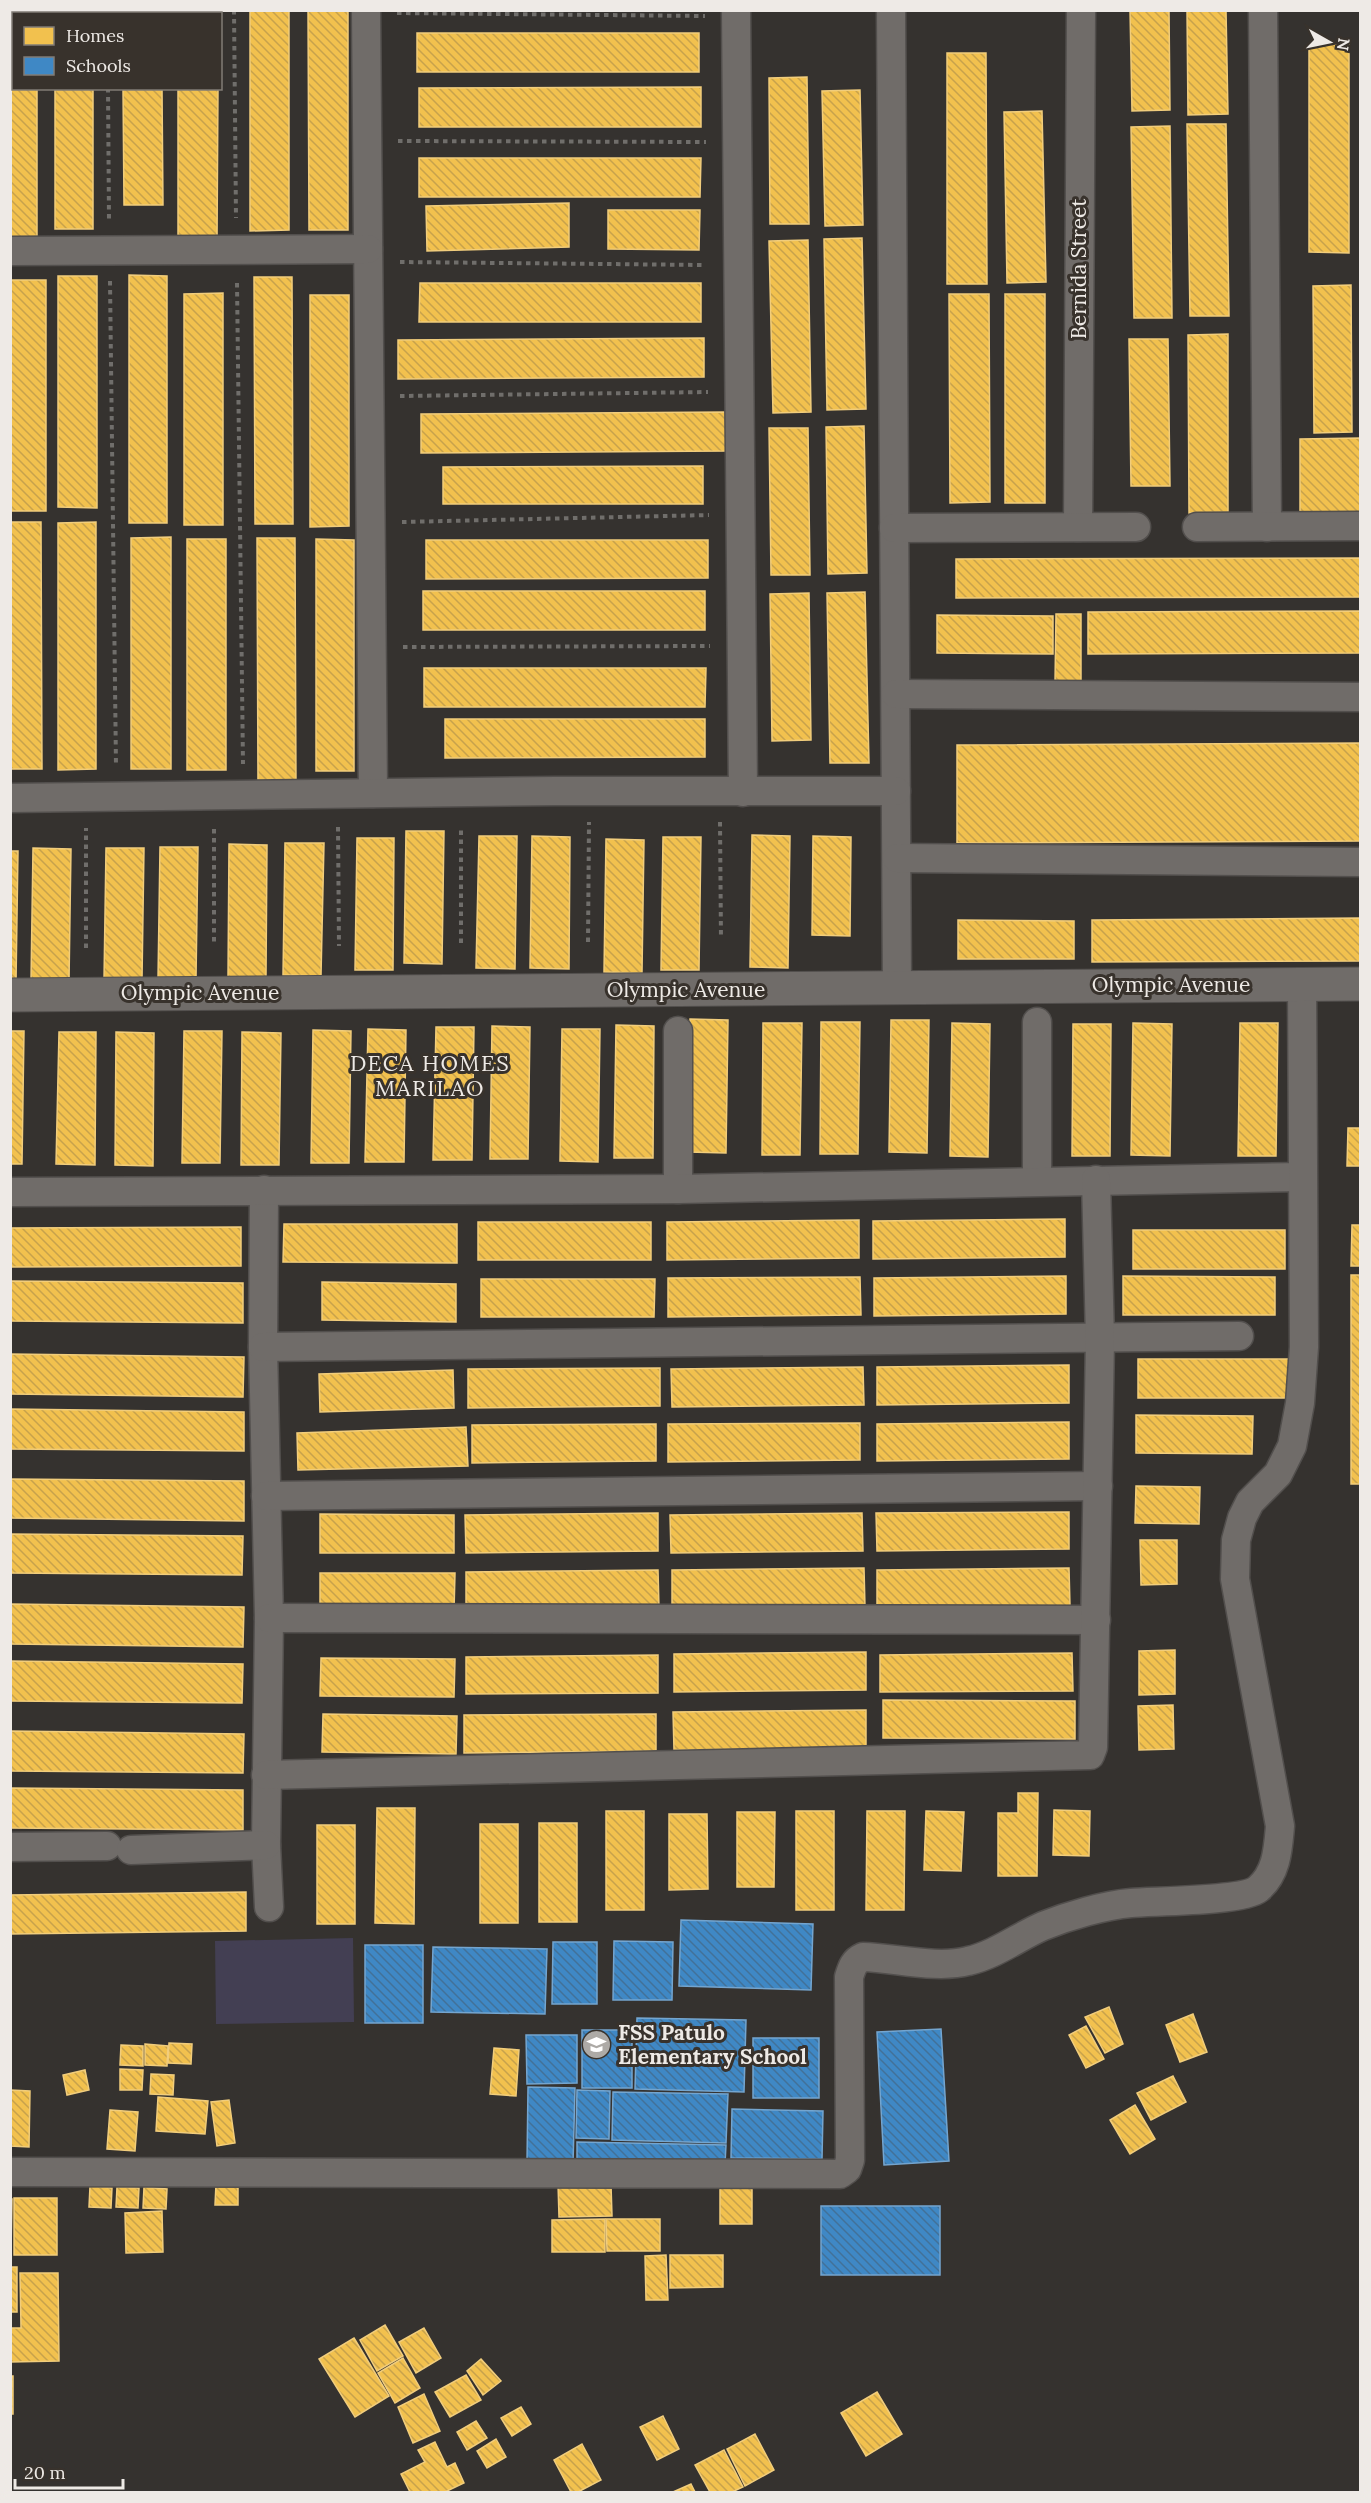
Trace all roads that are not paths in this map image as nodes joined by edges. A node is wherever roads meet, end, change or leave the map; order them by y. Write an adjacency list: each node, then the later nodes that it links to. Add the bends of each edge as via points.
1 (891, 10): 13 (street)
2 (1081, 10): 9 (street, Bernida Street)
3 (1263, 10): 12 (street)
4 (366, 12): 7 (street)
5 (736, 13): 17 (street, via 742,645)
6 (10, 251): 7 (street, via 237,250)
7 (368, 255): 18 (street)
8 (1360, 526): 12 (street)
9 (1078, 527): 10 (street); 13 (street)
10 (1136, 527)
11 (1197, 527): 12 (street)
12 (1267, 527)
13 (894, 528): 14 (street)
14 (896, 694): 15 (street); 16 (street)
15 (1360, 696)
16 (896, 791): 17 (street); 20 (street)
17 (731, 792): 18 (street)
18 (373, 793): 19 (street)
19 (10, 798)
20 (897, 858): 21 (street); 24 (street)
21 (1360, 862)
22 (1302, 984): 23 (street, Olympic Avenue); 24 (street, Olympic Avenue); 28 (street)
23 (1360, 984)
24 (897, 988): 25 (street, Olympic Avenue)
25 (10, 995)
26 (1037, 1022): 30 (street)
27 (678, 1030): 31 (street)
28 (1302, 1177): 29 (street); 45 (street, via 1304,1347 1300,1403 1292,1446 1278,1474 1250,1502 1236,1540 1234,1579 1280,1826 1271,1874 1256,1890 1225,1899 1115,1905 1044,1926 969,1961 952,1964 863,1957 857,1960 849,1977 850,2160 840,2174)
29 (1096, 1180): 30 (street); 35 (street)
30 (1037, 1181): 31 (street)
31 (678, 1189): 32 (street)
32 (264, 1190): 33 (street); 36 (street)
33 (10, 1192)
34 (1239, 1336): 35 (street)
35 (1100, 1339): 36 (street); 37 (street)
36 (263, 1347): 38 (street)
37 (1098, 1486): 38 (street); 40 (street)
38 (266, 1496): 39 (street)
39 (269, 1618): 40 (street); 41 (street)
40 (1096, 1620): 41 (street, via 1093,1747 1086,1757)
41 (267, 1775): 42 (street)
42 (266, 1845): 43 (street); 44 (street)
43 (10, 1847)
44 (269, 1907)
45 (10, 2172)

